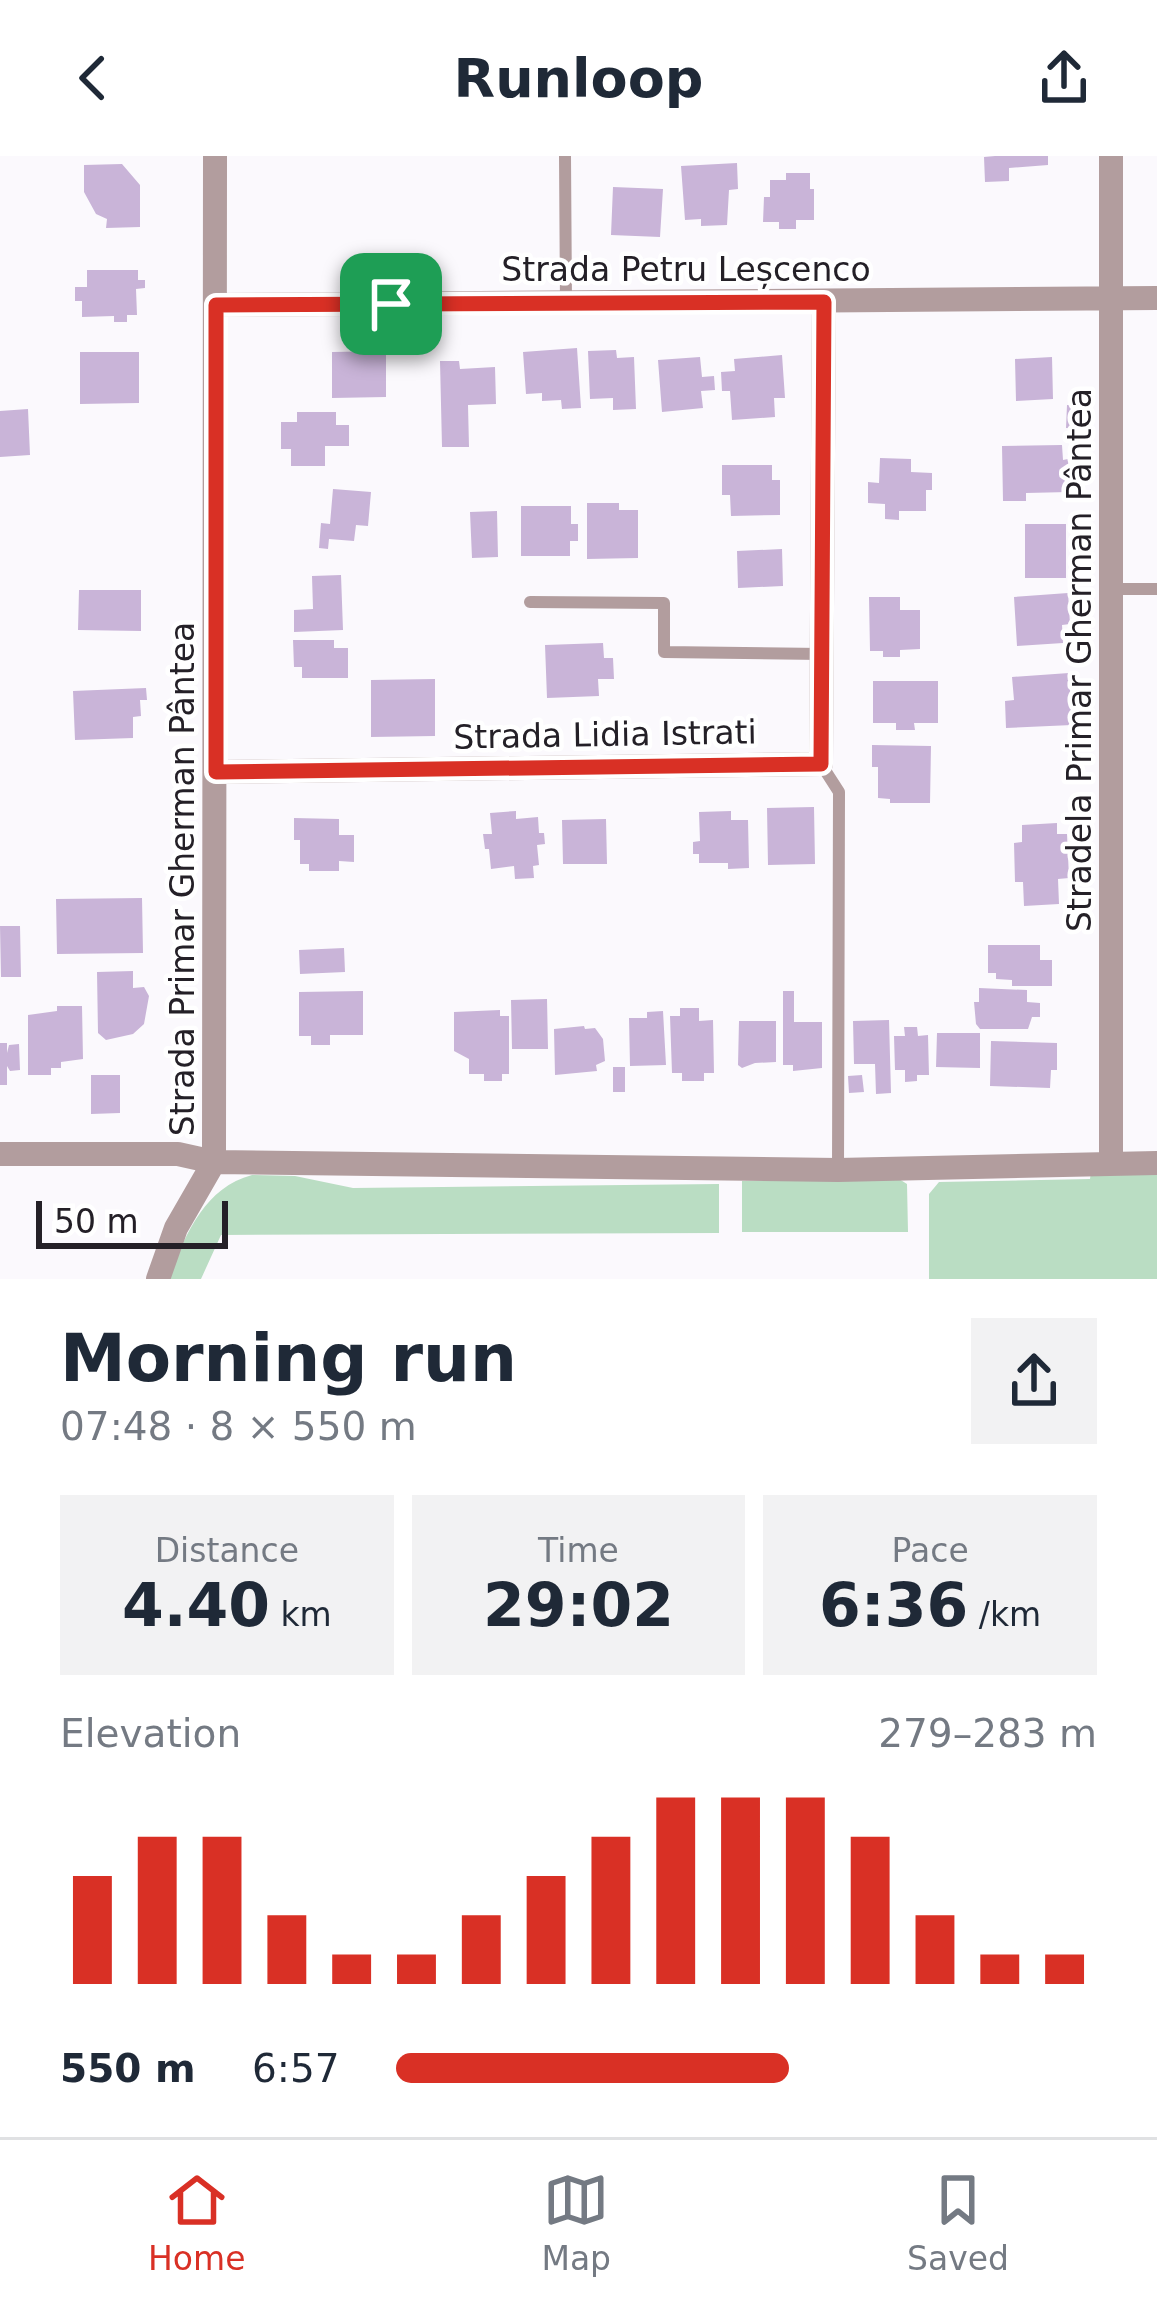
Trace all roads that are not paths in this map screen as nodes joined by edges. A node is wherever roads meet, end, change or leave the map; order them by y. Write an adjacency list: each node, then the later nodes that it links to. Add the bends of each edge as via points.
1 (215, 156): 8 (street, Strada Primar Gherman Pântea)
2 (566, 156): 7 (lane)
3 (1111, 156): 5 (street, Stradela Primar Gherman Pântea)
4 (1157, 298): 5 (street, Strada Petru Leșcenco)
5 (1112, 299): 6 (street, Strada Petru Leșcenco); 9 (street, Stradela Primar Gherman Pântea)
6 (824, 302): 7 (street, Strada Petru Leșcenco); 12 (street)
7 (566, 303): 8 (street, Strada Petru Leșcenco)
8 (216, 305): 14 (street, Strada Primar Gherman Pântea)
9 (1113, 589): 10 (lane); 17 (street, Stradela Primar Gherman Pântea)
10 (1157, 590)
11 (530, 602): 12 (lane, via 664,603 664,652)
12 (824, 654): 13 (street)
13 (821, 764): 14 (street, Strada Lidia Istrati); 19 (lane, via 839,792)
14 (216, 772): 16 (street, Strada Primar Gherman Pântea)
15 (0, 1154): 16 (street, via 178,1154)
16 (214, 1162): 19 (street, Strada Primar Gherman Pântea); 20 (street)
17 (1111, 1163): 18 (street, Strada Primar Gherman Pântea); 19 (street, Strada Primar Gherman Pântea)
18 (1157, 1163)
19 (838, 1170)
20 (158, 1279)

